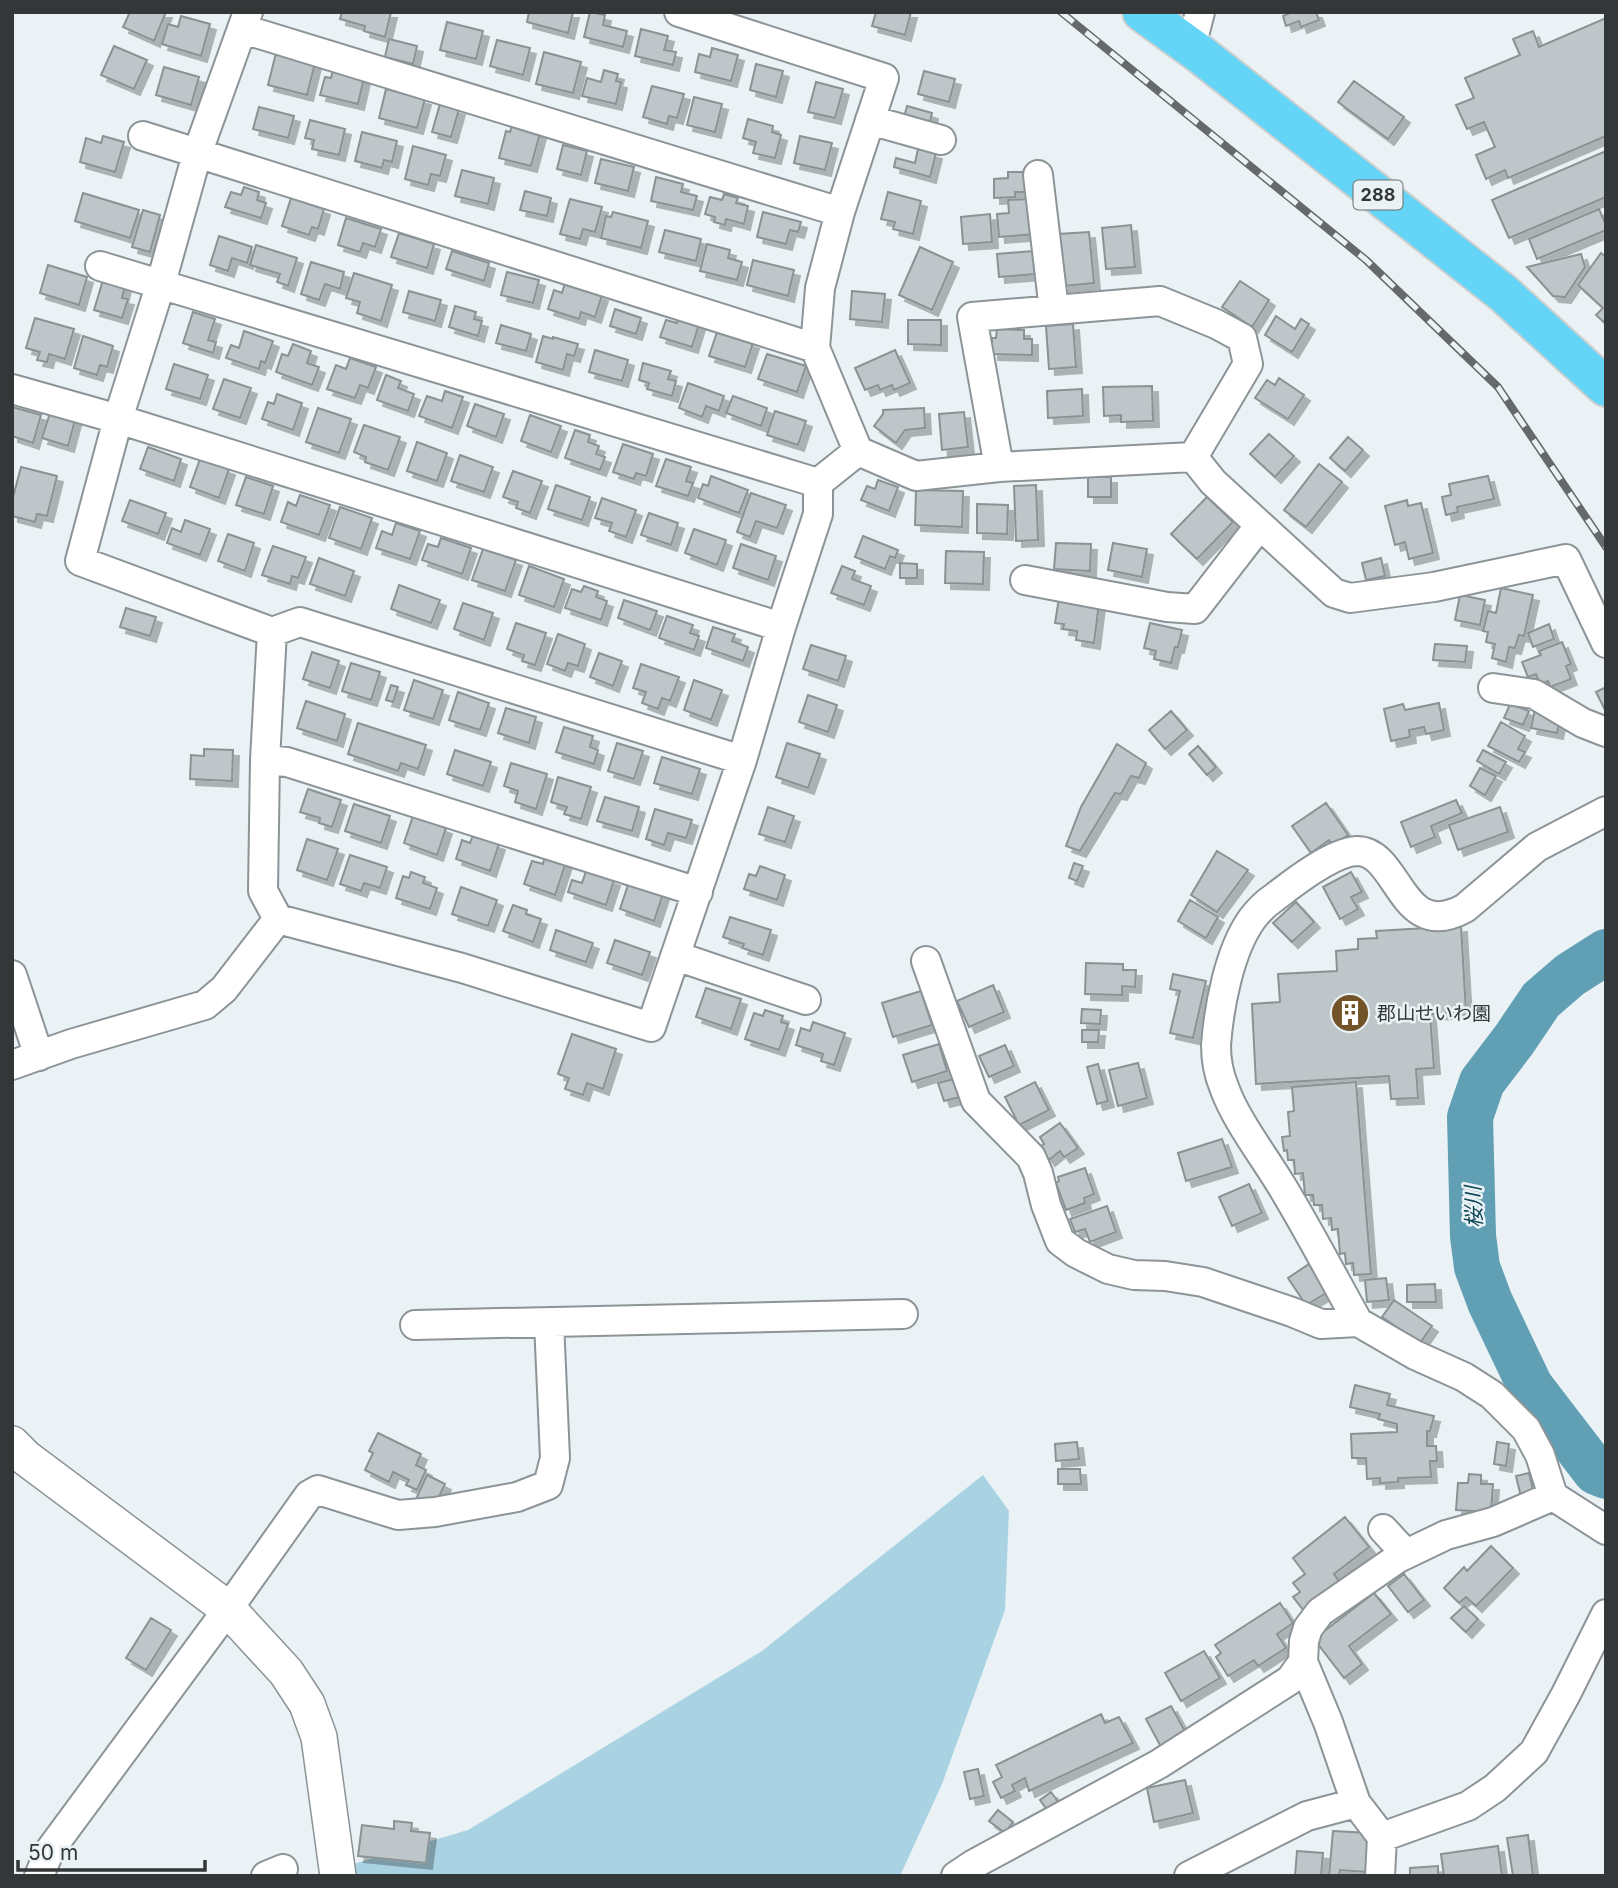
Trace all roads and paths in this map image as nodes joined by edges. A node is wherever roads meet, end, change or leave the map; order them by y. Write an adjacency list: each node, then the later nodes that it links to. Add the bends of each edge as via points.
1 (679, 12): 5 (street, via 884,78)
2 (1142, 12): 4 (highway, 288)
3 (245, 21): 8 (street); 10 (street)
4 (1195, 30): 15 (highway, 288)
5 (870, 120): 7 (street); 10 (street)
6 (143, 136): 8 (street)
7 (941, 140)
8 (197, 154): 12 (street); 14 (street)
9 (1038, 175): 13 (street)
10 (840, 212): 14 (street, via 820,288)
11 (100, 266): 12 (street)
12 (161, 283): 17 (street); 21 (street)
13 (1054, 310): 19 (street, via 1160,301 1242,338 1248,363); 20 (street, via 972,317)
14 (815, 348): 18 (street)
15 (1606, 387)
16 (12, 389): 17 (street)
17 (118, 419): 24 (street); 25 (street, via 80,561)
18 (858, 451): 20 (street, via 916,476); 21 (street)
19 (1193, 457): 20 (street); 22 (street)
20 (999, 467)
21 (818, 483): 24 (street, via 818,514)
22 (1260, 525): 23 (street, via 1195,609); 26 (street, via 1334,593 1350,598 1434,587 1566,559)
23 (1025, 580)
24 (781, 626): 30 (street)
25 (272, 632): 29 (street); 30 (street, via 300,622)
26 (1606, 643)
27 (1493, 688): 28 (street, via 1534,694)
28 (1606, 732)
29 (265, 760): 32 (street, via 287,762); 33 (street, via 263,891)
30 (742, 760): 32 (street)
31 (1606, 811): 42 (street, via 1537,847 1452,915 1433,915 1416,907 1378,859 1371,853 1352,851 1302,876 1268,902 1241,938 1229,968 1216,1048 1223,1086)
32 (698, 892): 34 (street)
33 (278, 919): 34 (street, via 462,968 651,1027); 38 (street, via 225,989 205,1004)
34 (676, 956): 37 (street)
35 (926, 961): 42 (street, via 976,1101 1031,1157 1060,1241 1108,1269 1203,1282 1321,1324)
36 (12, 975): 38 (street)
37 (806, 1000)
38 (39, 1056): 39 (street)
39 (12, 1065)
40 (903, 1314): 41 (street)
41 (549, 1322): 43 (street); 49 (street, via 555,1458 548,1485 517,1497 398,1515 318,1490 309,1494)
42 (1358, 1322): 45 (street, via 1492,1395 1526,1429)
43 (415, 1325)
44 (12, 1444): 49 (street)
45 (1553, 1496): 47 (street); 48 (street, via 1493,1522 1446,1535)
46 (1383, 1529): 48 (street)
47 (1606, 1530)
48 (1406, 1555): 51 (street, via 1320,1612 1308,1628)
49 (228, 1609): 54 (street, via 50,1850); 55 (street, via 286,1672 307,1704 319,1737)
50 (1606, 1614): 53 (street, via 1534,1752 1468,1806)
51 (1303, 1662): 52 (street); 56 (street, via 1290,1680 1159,1764)
52 (1356, 1803): 53 (street); 57 (street, via 1307,1816)
53 (1382, 1837): 58 (street)
54 (39, 1876)
55 (338, 1876)
56 (956, 1876)
57 (1189, 1876)
58 (1380, 1876)

